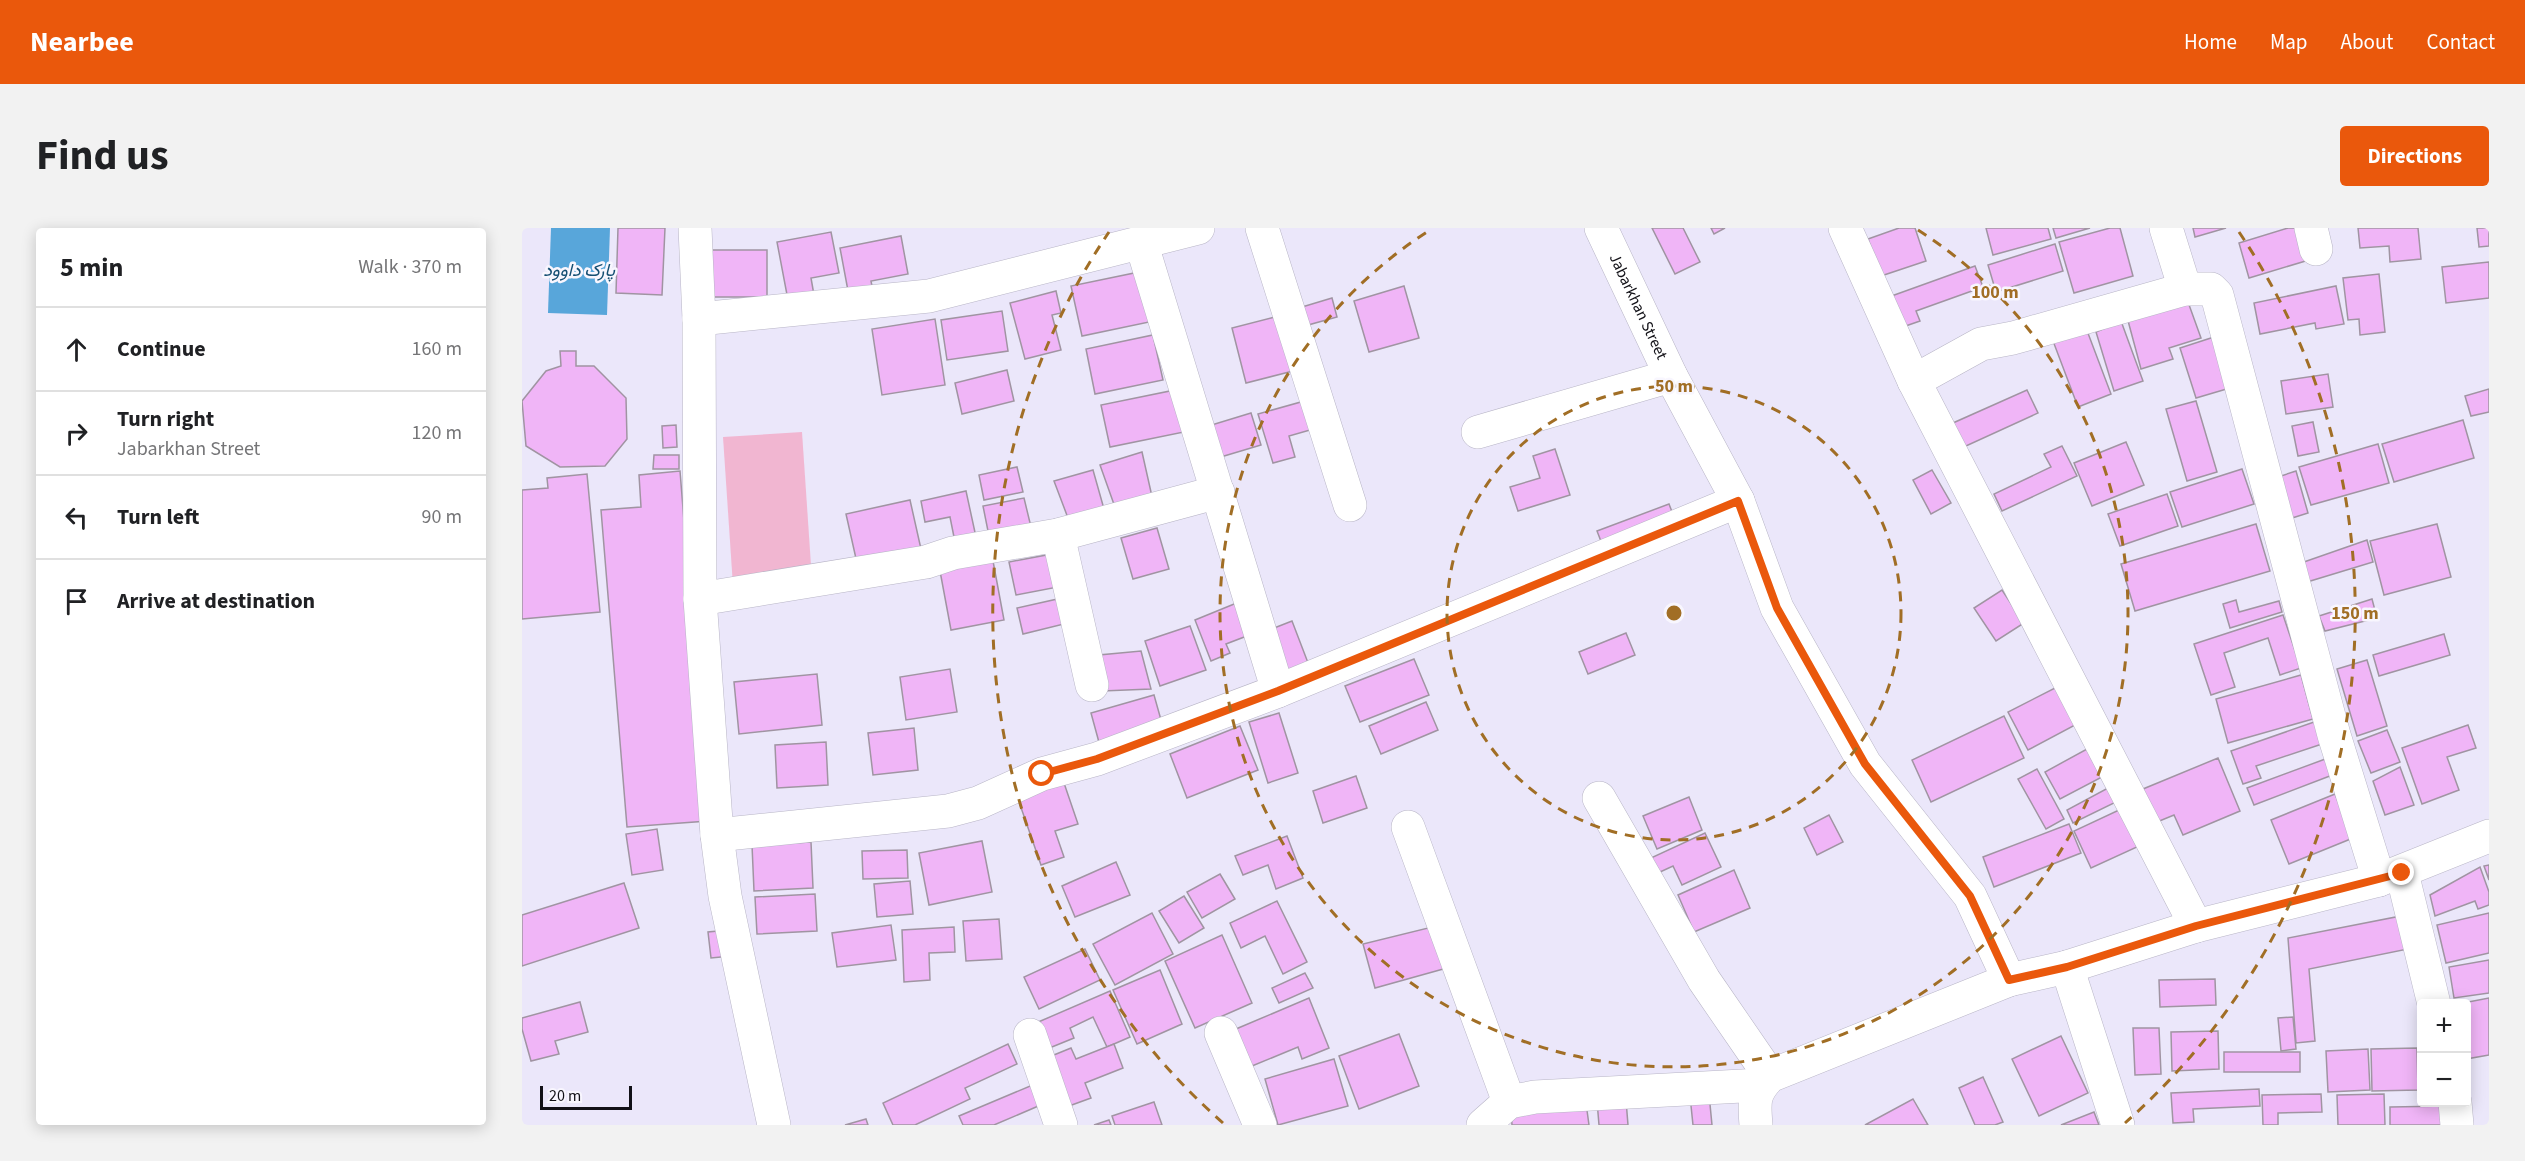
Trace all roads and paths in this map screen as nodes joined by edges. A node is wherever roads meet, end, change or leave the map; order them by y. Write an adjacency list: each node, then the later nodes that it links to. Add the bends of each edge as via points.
1 (695, 228): 9 (street)
2 (1198, 228): 7 (street)
3 (1262, 228): 15 (street)
4 (1601, 228): 10 (street, Jabarkhan Street)
5 (1845, 228): 11 (street)
6 (2166, 228): 8 (street)
7 (1141, 242): 9 (street, via 929,297); 13 (street)
8 (2185, 290): 11 (street, via 1981,344); 24 (street, via 2211,290 2217,295 2334,735)
9 (699, 319): 17 (street)
10 (1671, 376): 12 (street); 14 (street, Jabarkhan Street)
11 (1914, 381): 25 (street)
12 (1478, 432)
13 (1218, 492): 16 (street); 19 (street)
14 (1738, 501): 19 (street); 27 (street, Jabarkhan Street, via 1777,608 1865,764 1970,896)
15 (1350, 505)
16 (1058, 535): 17 (street, via 953,553 927,562); 18 (street)
17 (700, 599): 22 (street)
18 (1092, 685)
19 (1278, 691): 22 (street, via 948,811)
20 (1599, 798): 31 (street)
21 (1408, 827): 32 (street)
22 (717, 835): 34 (street, via 725,896)
23 (2489, 836): 24 (street)
24 (2390, 876): 25 (street); 28 (street)
25 (2196, 926): 26 (street)
26 (2067, 967): 27 (street); 39 (street)
27 (2009, 980): 31 (street)
28 (2432, 999)
29 (1221, 1033): 36 (street)
30 (1030, 1035): 35 (street)
31 (1766, 1080): 32 (street, via 1535,1096); 38 (street, via 1754,1099)
32 (1509, 1102): 37 (street)
33 (2455, 1107): 40 (street)
34 (774, 1125)
35 (1061, 1125)
36 (1260, 1125)
37 (1483, 1125)
38 (1756, 1125)
39 (2118, 1125)
40 (2457, 1125)

